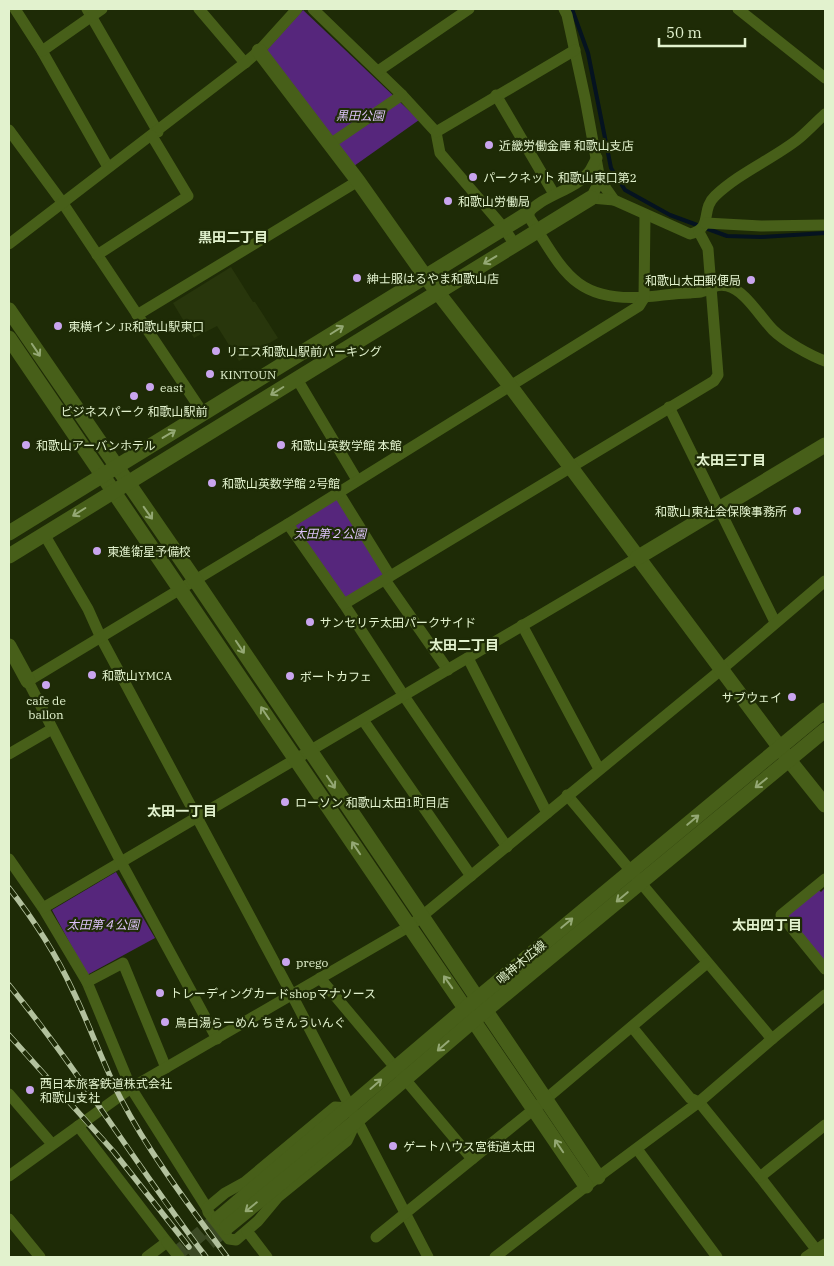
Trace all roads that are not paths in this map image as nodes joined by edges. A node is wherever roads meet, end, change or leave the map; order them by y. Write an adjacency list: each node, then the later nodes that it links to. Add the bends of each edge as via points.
1 (102, 9): 9 (street)
2 (199, 9): 13 (street)
3 (297, 9): 12 (street)
4 (313, 9): 14 (street)
5 (469, 9): 14 (street)
6 (564, 9): 10 (street)
7 (738, 9): 15 (street)
8 (14, 13): 11 (street)
9 (89, 13): 11 (street); 21 (street)
10 (575, 50): 17 (street); 23 (street)
11 (42, 51): 24 (street)
12 (259, 52): 13 (street); 22 (street)
13 (245, 63): 21 (street)
14 (378, 72): 16 (street)
15 (825, 78)
16 (402, 95): 20 (street); 22 (street)
17 (496, 95): 20 (street); 28 (street)
18 (825, 114): 36 (street, via 796,140 712,199)
19 (9, 130): 31 (street)
20 (436, 132): 35 (street, via 440,153)
21 (154, 134): 24 (street); 40 (street, via 188,196)
22 (330, 144): 26 (street)
23 (597, 158): 25 (street); 27 (street, via 590,172)
24 (108, 167): 31 (street)
25 (600, 180): 27 (street); 29 (street); 30 (street)
26 (358, 181): 41 (street); 46 (street)
27 (579, 181): 28 (street)
28 (554, 194): 32 (street, via 534,206)
29 (591, 198): 30 (street); 37 (street)
30 (614, 200): 33 (street)
31 (62, 202): 38 (street); 40 (street)
32 (528, 214): 35 (street); 37 (street)
33 (645, 215): 36 (street, via 690,234); 44 (street)
34 (825, 226): 36 (street)
35 (504, 228): 39 (street); 41 (street)
36 (702, 228): 42 (street)
37 (538, 231): 39 (street); 44 (street, via 563,270 584,289 601,296)
38 (9, 244)
39 (516, 245): 43 (street, one-way to 43)
40 (97, 255): 46 (street)
41 (425, 276): 43 (street); 52 (street, one-way to 41)
42 (712, 286): 44 (street, via 702,292); 48 (street, via 727,286 742,294 774,332); 51 (street, via 718,375 714,381)
43 (437, 292): 49 (street); 50 (street)
44 (644, 298): 50 (street, via 639,306)
45 (9, 310): 54 (street, one-way to 54)
46 (137, 315): 52 (street)
47 (9, 338): 56 (street)
48 (825, 361)
49 (297, 379): 57 (street); 58 (street, one-way to 58)
50 (511, 387): 55 (street); 57 (street)
51 (669, 407): 55 (street); 61 (street)
52 (203, 413): 54 (street, one-way to 52)
53 (825, 445): 61 (street)
54 (116, 466): 56 (street); 58 (street)
55 (571, 467): 66 (street); 67 (street)
56 (103, 475): 59 (street); 63 (street)
57 (357, 480): 60 (street)
58 (127, 483): 59 (street); 68 (street, one-way to 68)
59 (114, 491): 64 (street, one-way to 64); 70 (street)
60 (338, 492): 62 (street); 67 (street)
61 (720, 508): 66 (street); 72 (street)
62 (288, 524): 68 (street); 71 (street)
63 (9, 533)
64 (44, 534): 65 (street); 74 (street, via 88,609)
65 (9, 556)
66 (637, 558): 73 (street); 77 (street)
67 (388, 578): 71 (street); 78 (street)
68 (195, 580): 70 (street); 85 (street, one-way to 85)
69 (825, 581): 72 (street)
70 (179, 589): 74 (street); 88 (street, one-way to 70)
71 (344, 604): 80 (street)
72 (775, 622): 77 (street)
73 (522, 625): 76 (street); 89 (street)
74 (101, 638): 79 (street); 93 (street)
75 (9, 646): 79 (street)
76 (468, 658): 78 (street); 92 (street)
77 (722, 669): 87 (street); 89 (street)
78 (448, 670): 80 (street)
79 (28, 681): 83 (street)
80 (404, 696): 82 (street); 94 (street)
81 (825, 710): 87 (street, 鳴神木広線)
82 (363, 720): 85 (street); 97 (street)
83 (52, 730): 86 (street); 96 (street)
84 (825, 730): 87 (street, 鳴神木広線)
85 (310, 751): 88 (street); 101 (street, one-way to 101)
86 (9, 754)
87 (784, 754): 91 (street); 98 (street, 鳴神木広線)
88 (296, 759): 93 (street); 102 (street, one-way to 88)
89 (599, 769): 90 (street)
90 (567, 795): 92 (street); 98 (street)
91 (825, 805)
92 (547, 813): 94 (street)
93 (196, 817): 96 (street); 107 (street)
94 (507, 846): 97 (street)
95 (9, 859): 100 (street)
96 (121, 862): 100 (street); 112 (street)
97 (471, 876): 101 (street)
98 (636, 876): 103 (street); 109 (street, 鳴神木広線)
99 (825, 879): 104 (street, via 781,915)
100 (43, 908): 106 (street)
101 (422, 916): 102 (street); 109 (street)
102 (410, 926): 105 (street); 110 (street, one-way to 102)
103 (707, 963): 111 (street); 113 (street)
104 (825, 970)
105 (320, 978): 107 (street); 115 (street)
106 (87, 982): 114 (street, via 123,963); 116 (street)
107 (292, 995): 112 (street); 121 (street)
108 (825, 996): 113 (street)
109 (482, 1004): 110 (street, 鳴神木広線); 118 (street)
110 (470, 1014): 115 (street, 鳴神木広線); 120 (street)
111 (632, 1027): 118 (street); 119 (street, via 690,1098)
112 (217, 1039): 114 (street)
113 (772, 1039): 119 (street)
114 (166, 1068): 116 (street)
115 (401, 1073): 121 (street, 鳴神木広線); 126 (street)
116 (131, 1088): 123 (street); 131 (street)
117 (9, 1094): 124 (street)
118 (546, 1098): 120 (street); 128 (street)
119 (699, 1102): 125 (street); 129 (street)
120 (534, 1109): 126 (street); 130 (street, one-way to 120)
121 (353, 1114): 131 (street, via 335,1107 245,1182); 132 (street); 134 (street, 鳴神木広線); 135 (street, via 347,1141 278,1197)
122 (825, 1125): 129 (street)
123 (78, 1126): 124 (street); 137 (street)
124 (52, 1144): 127 (street)
125 (636, 1149): 128 (street); 145 (street)
126 (472, 1159): 132 (street)
127 (9, 1176)
128 (598, 1176): 130 (street)
129 (760, 1177): 138 (street)
130 (586, 1186): 144 (street)
131 (207, 1208): 135 (street, via 229,1239 236,1240)
132 (405, 1214): 136 (street); 143 (street)
133 (9, 1219): 139 (street)
134 (223, 1222)
135 (246, 1231): 142 (street)
136 (376, 1237)
137 (167, 1242): 140 (street); 141 (street)
138 (822, 1250): 146 (street)
139 (40, 1257)
140 (147, 1257)
141 (178, 1257)
142 (267, 1257)
143 (428, 1257)
144 (494, 1257)
145 (717, 1257)
146 (806, 1257)

